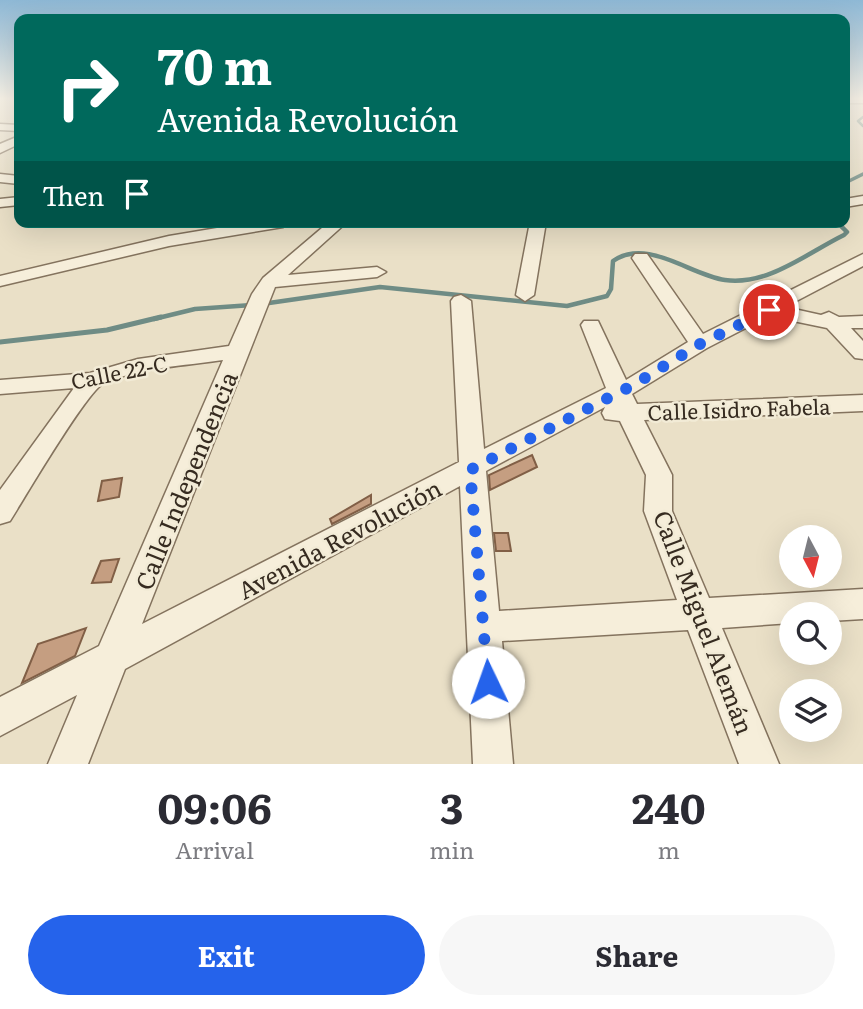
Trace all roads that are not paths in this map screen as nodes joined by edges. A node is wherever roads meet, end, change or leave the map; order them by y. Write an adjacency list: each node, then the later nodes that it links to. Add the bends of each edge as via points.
1 (247, 228): 4 (street)
2 (332, 228): 10 (street, Calle Independencia)
3 (537, 228): 11 (street)
4 (169, 241): 8 (street); 12 (street, via 178,253)
5 (641, 258): 18 (street)
6 (863, 260): 9 (street, Avenida Revolución)
7 (377, 272): 10 (street)
8 (0, 281)
9 (804, 292): 14 (street, Avenida Revolución); 16 (street)
10 (261, 295): 19 (street, Calle Independencia)
11 (525, 295)
12 (0, 296)
13 (461, 301): 25 (street)
14 (769, 310): 16 (street); 18 (street, Avenida Revolución)
15 (863, 322): 16 (street)
16 (834, 323): 20 (street)
17 (591, 325): 23 (street, Calle Miguel Alemán)
18 (700, 344): 23 (street, Avenida Revolución)
19 (238, 352): 21 (street, Calle 22-C, via 138,366); 30 (street, Calle Independencia)
20 (863, 354)
21 (92, 380): 22 (street, Calle 22-C); 26 (street)
22 (0, 387)
23 (624, 401): 24 (street, Calle Isidro Fabela); 25 (street, Avenida Revolución, via 572,414); 28 (street, Calle Miguel Alemán, via 659,475 658,511)
24 (863, 403)
25 (470, 470): 29 (street); 30 (street, Avenida Revolución)
26 (0, 512)
27 (863, 604): 28 (street)
28 (698, 614): 29 (street); 34 (street, Calle Miguel Alemán)
29 (484, 627): 33 (street)
30 (112, 658): 31 (street, Avenida Revolución); 32 (street, Calle Independencia)
31 (0, 717)
32 (68, 764)
33 (493, 764)
34 (759, 764)

